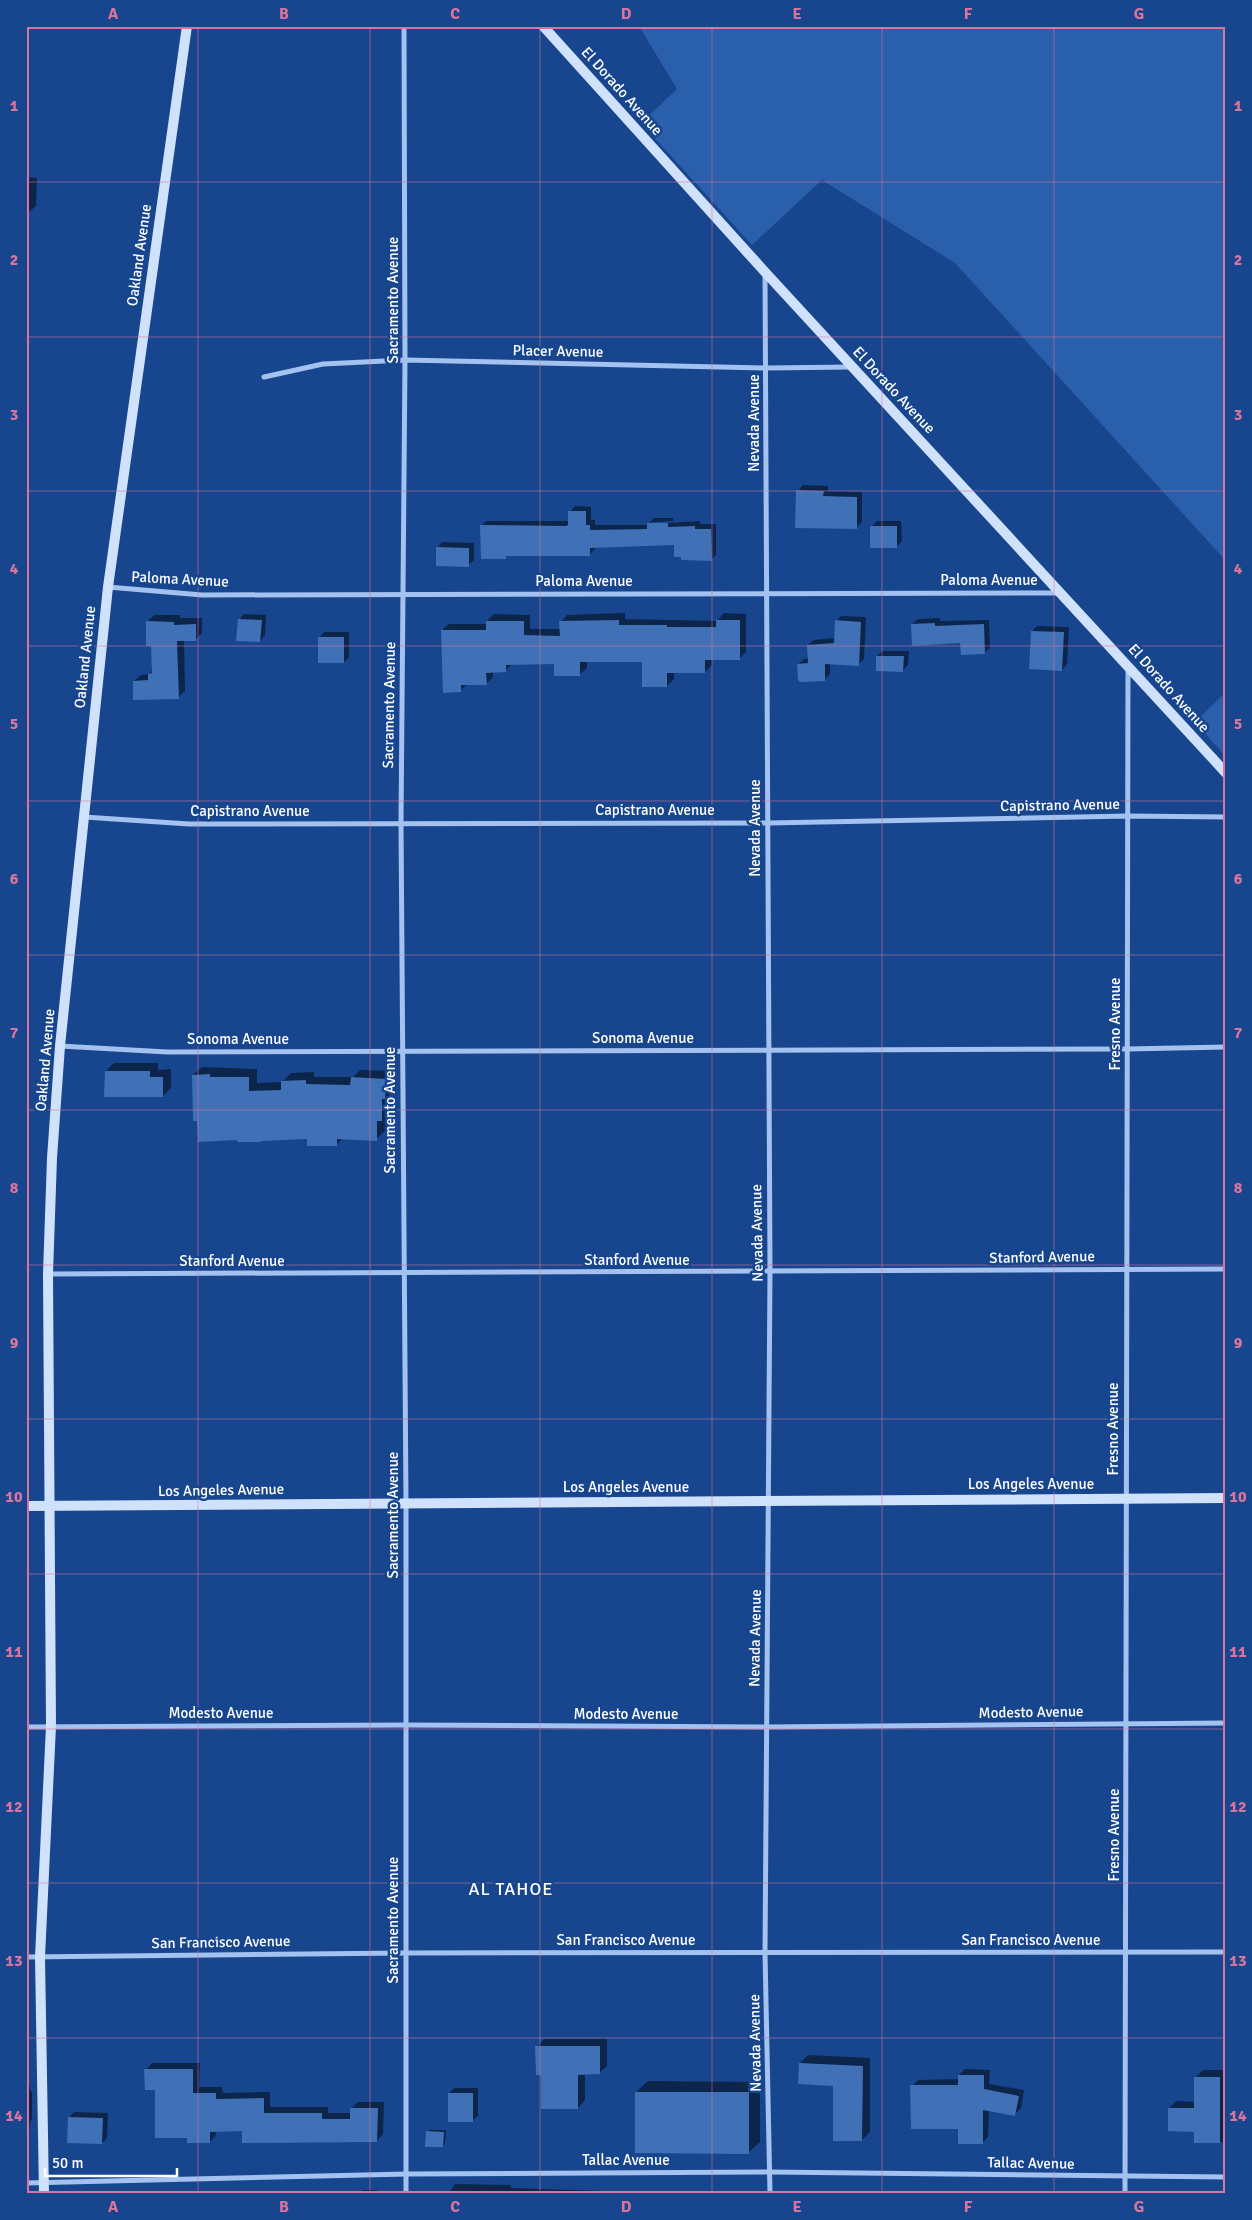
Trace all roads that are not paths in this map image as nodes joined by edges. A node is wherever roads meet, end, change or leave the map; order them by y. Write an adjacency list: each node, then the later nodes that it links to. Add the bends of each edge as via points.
1 (187, 26): 9 (street, Oakland Avenue)
2 (404, 26): 5 (street, Sacramento Avenue)
3 (543, 26): 4 (street, El Dorado Avenue)
4 (765, 272): 6 (street, El Dorado Avenue); 7 (street, Nevada Avenue)
5 (406, 360): 7 (street, Placer Avenue); 8 (street, Placer Avenue, via 323,364); 11 (street, Sacramento Avenue)
6 (852, 367): 7 (street, Placer Avenue); 10 (street, El Dorado Avenue)
7 (767, 368): 12 (street, Nevada Avenue)
8 (264, 378)
9 (108, 587): 11 (street, Paloma Avenue, via 202,595); 16 (street, Oakland Avenue)
10 (1061, 593): 12 (street, Paloma Avenue); 13 (street, El Dorado Avenue)
11 (403, 594): 12 (street, Paloma Avenue); 18 (street, Sacramento Avenue)
12 (766, 594): 19 (street, Nevada Avenue)
13 (1128, 665): 14 (street, El Dorado Avenue); 15 (street, Fresno Avenue)
14 (1226, 773)
15 (1128, 816): 17 (street, Capistrano Avenue); 19 (street, Capistrano Avenue); 22 (street, Fresno Avenue)
16 (84, 817): 18 (street, Capistrano Avenue, via 189,824); 20 (street, Oakland Avenue)
17 (1226, 817)
18 (401, 822): 19 (street, Capistrano Avenue); 24 (street, Sacramento Avenue)
19 (768, 823): 23 (street, Nevada Avenue)
20 (60, 1046): 24 (street, Sonoma Avenue, via 168,1052); 29 (street, Oakland Avenue)
21 (1226, 1047): 22 (street, Sonoma Avenue)
22 (1127, 1049): 23 (street, Sonoma Avenue); 25 (street, Fresno Avenue)
23 (768, 1050): 24 (street, Sonoma Avenue); 27 (street, Nevada Avenue)
24 (403, 1051): 28 (street, Sacramento Avenue)
25 (1126, 1269): 26 (street, Stanford Avenue); 27 (street, Stanford Avenue); 31 (street, Fresno Avenue)
26 (1226, 1269)
27 (770, 1272): 28 (street, Stanford Avenue); 32 (street, Nevada Avenue)
28 (403, 1273): 29 (street, Stanford Avenue); 33 (street, Sacramento Avenue)
29 (48, 1274): 35 (street, Oakland Avenue)
30 (1226, 1498): 31 (street, Los Angeles Avenue)
31 (1126, 1499): 32 (street, Los Angeles Avenue); 36 (street, Fresno Avenue)
32 (769, 1501): 33 (street, Los Angeles Avenue); 41 (street, Nevada Avenue)
33 (406, 1502): 35 (street, Los Angeles Avenue); 38 (street, Sacramento Avenue)
34 (26, 1506): 35 (street, Los Angeles Avenue)
35 (49, 1507): 40 (street, Oakland Avenue)
36 (1125, 1723): 37 (street, Modesto Avenue); 41 (street, Modesto Avenue); 45 (street, Fresno Avenue)
37 (1226, 1723)
38 (405, 1725): 40 (street, Modesto Avenue); 41 (street, Modesto Avenue); 43 (street, Sacramento Avenue)
39 (26, 1726): 40 (street, Modesto Avenue)
40 (51, 1726): 47 (street, Oakland Avenue)
41 (766, 1728): 44 (street, Nevada Avenue)
42 (1226, 1952): 45 (street, San Francisco Avenue)
43 (405, 1953): 44 (street, San Francisco Avenue); 47 (street, San Francisco Avenue); 49 (street, Sacramento Avenue)
44 (765, 1953): 45 (street, San Francisco Avenue); 48 (street, Nevada Avenue)
45 (1127, 1953): 50 (street, Fresno Avenue)
46 (26, 1957): 47 (street, San Francisco Avenue)
47 (40, 1957): 53 (street, Oakland Avenue)
48 (770, 2172): 49 (street, Tallac Avenue); 50 (street, Tallac Avenue); 56 (street, Nevada Avenue)
49 (407, 2174): 53 (street, Tallac Avenue); 55 (street, Sacramento Avenue)
50 (1126, 2177): 51 (street, Tallac Avenue); 57 (street, Fresno Avenue)
51 (1226, 2177)
52 (26, 2183): 53 (street, Tallac Avenue)
53 (44, 2183): 54 (street, Oakland Avenue)
54 (44, 2194)
55 (406, 2194)
56 (770, 2194)
57 (1125, 2194)

